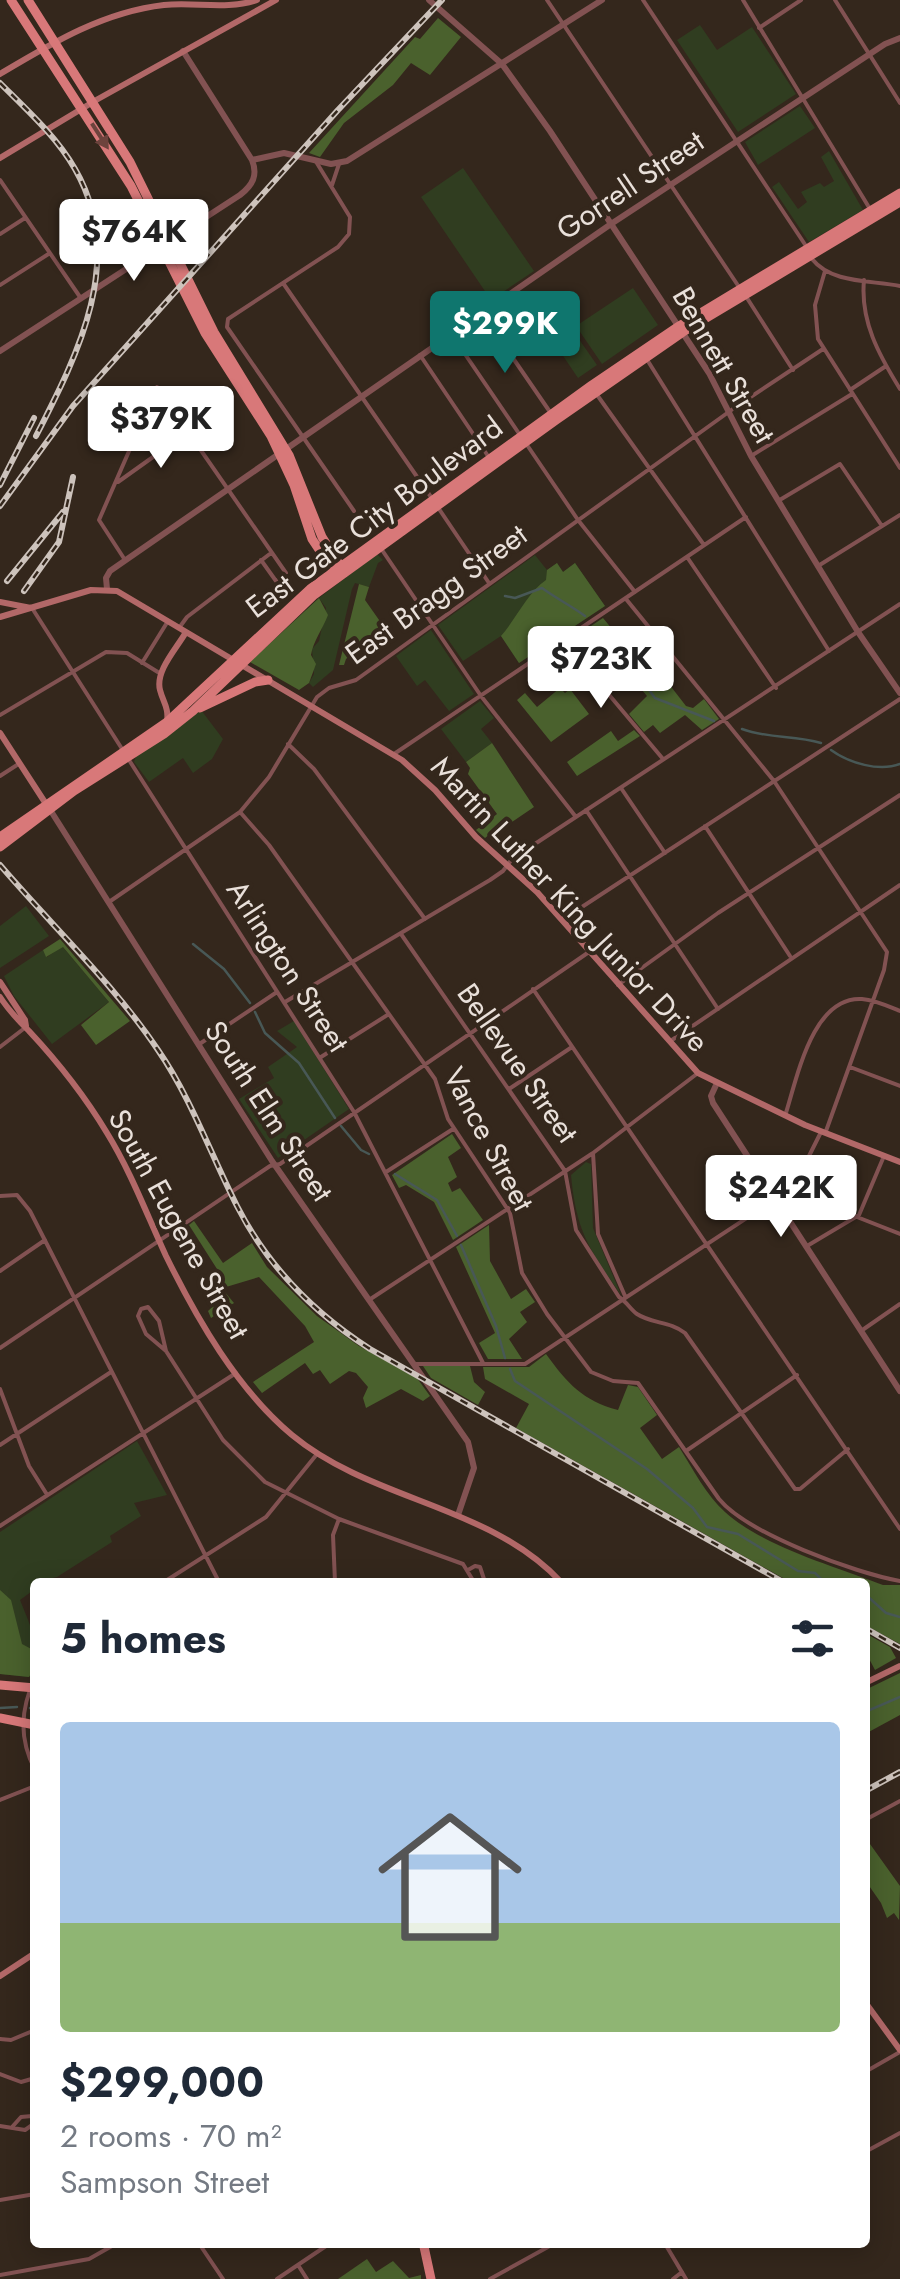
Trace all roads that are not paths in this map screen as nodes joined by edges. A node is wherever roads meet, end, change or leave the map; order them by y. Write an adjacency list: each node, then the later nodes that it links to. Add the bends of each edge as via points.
1 (11, 0): 19 (main road)
2 (28, 0): 19 (main road)
3 (260, 0): 13 (main road); 14 (main road)
4 (276, 0): 14 (main road)
5 (428, 0): 22 (street, Bennett Street)
6 (548, 0): 15 (street)
7 (602, 0): 15 (street)
8 (644, 0): 28 (street)
9 (743, 0): 17 (street)
10 (801, 0): 17 (street)
11 (835, 0): 21 (street)
12 (170, 2): 13 (main road); 19 (main road, via 120,13)
13 (220, 6): 16 (main road, via 227,15)
14 (258, 10): 16 (main road)
15 (564, 24): 22 (street); 35 (street)
16 (224, 28): 20 (main road)
17 (759, 28): 24 (street)
18 (900, 38): 21 (street, Gorrell Street)
19 (48, 45): 23 (main road); 25 (main road); 27 (main road)
20 (184, 51): 25 (main road); 30 (street)
21 (868, 55): 24 (street, Gorrell Street); 26 (street)
22 (502, 64): 32 (street); 40 (street, Bennett Street)
23 (0, 74)
24 (802, 98): 28 (street, Gorrell Street); 38 (street)
25 (93, 102): 27 (main road); 90 (main road, via 140,179 214,332 289,454)
26 (900, 103)
27 (83, 108): 29 (main road); 90 (main road, one-way to 90, via 131,186 205,333 271,436 312,539)
28 (736, 142): 35 (street, Gorrell Street); 43 (street)
29 (0, 158)
30 (252, 160): 31 (street, via 284,153); 50 (street, via 249,188)
31 (315, 160): 32 (street); 34 (street)
32 (339, 164): 34 (street)
33 (0, 180): 39 (street)
34 (332, 185): 46 (street, via 350,217 349,234)
35 (670, 185): 40 (street, Gorrell Street); 49 (street)
36 (900, 193): 38 (main road, East Gate City Boulevard)
37 (900, 202): 43 (main road, East Gate City Boulevard)
38 (871, 210): 43 (main road, East Gate City Boulevard)
39 (26, 217): 41 (street); 42 (street)
40 (611, 224): 51 (street, Gorrell Street); 52 (street, Bennett Street)
41 (0, 234)
42 (50, 252): 47 (street); 50 (street)
43 (809, 252): 44 (street); 49 (main road, East Gate City Boulevard)
44 (825, 271): 45 (street); 55 (street, via 814,320)
45 (864, 280): 48 (street); 58 (street, via 865,315)
46 (283, 283): 63 (street); 69 (street, via 226,324)
47 (0, 285)
48 (900, 286)
49 (742, 291): 52 (main road, East Gate City Boulevard); 59 (street)
50 (80, 297): 54 (street)
51 (482, 313): 53 (street, Gorrell Street); 65 (street)
52 (681, 329): 57 (main road, East Gate City Boulevard); 64 (street, Bennett Street); 65 (main road, East Gate City Boulevard)
53 (451, 334): 56 (street, Gorrell Street); 68 (street)
54 (1, 349)
55 (823, 350): 59 (street, East Bragg Street); 62 (street)
56 (420, 355): 63 (street, Gorrell Street); 71 (street)
57 (646, 358): 61 (main road, East Gate City Boulevard); 67 (street)
58 (886, 366): 60 (street); 62 (street)
59 (793, 370): 64 (street, East Bragg Street)
60 (900, 388)
61 (596, 392): 65 (main road, East Gate City Boulevard); 73 (street)
62 (851, 392): 70 (street); 72 (street)
63 (362, 396): 69 (street, Gorrell Street); 77 (street)
64 (730, 412): 67 (street, East Bragg Street); 70 (street, Bennett Street)
65 (554, 417): 68 (main road, East Gate City Boulevard)
66 (188, 432): 74 (street); 74 (street, via 156,386); 75 (street)
67 (696, 437): 73 (street, East Bragg Street); 80 (street)
68 (523, 439): 71 (main road, East Gate City Boulevard); 81 (street)
69 (299, 440): 75 (street, Gorrell Street); 78 (street)
70 (751, 456): 76 (street, Bennett Street)
71 (492, 462): 77 (main road, East Gate City Boulevard)
72 (900, 468)
73 (651, 469): 81 (street, East Bragg Street); 83 (street)
74 (115, 485): 87 (street, via 99,520)
75 (227, 490): 85 (street); 87 (street, Gorrell Street)
76 (778, 501): 82 (street, via 840,464); 89 (street, Bennett Street)
77 (435, 503): 84 (main road, East Gate City Boulevard); 90 (main road, East Gate City Boulevard); 91 (street)
78 (354, 511)
79 (900, 515): 82 (street)
80 (746, 517): 83 (street); 104 (street)
81 (578, 520): 91 (street, East Bragg Street); 93 (street)
82 (882, 526): 89 (street)
83 (704, 545): 86 (street)
84 (380, 546): 90 (main road, East Gate City Boulevard); 100 (street)
85 (271, 553): 88 (street); 88 (street, via 286,573 276,581)
86 (686, 558): 93 (street); 109 (street)
87 (125, 560): 92 (street, Gorrell Street, via 106,575)
88 (261, 560): 101 (street, via 187,617)
89 (818, 566): 102 (street, Bennett Street)
90 (339, 572): 114 (main road, East Gate City Boulevard)
91 (488, 583): 100 (street, East Bragg Street)
92 (107, 589): 97 (main road); 99 (main road, Martin Luther King Junior Drive)
93 (635, 592): 94 (street)
94 (626, 598): 103 (street); 116 (street)
95 (900, 604): 102 (street)
96 (0, 606): 97 (main road)
97 (32, 608): 98 (main road); 106 (street, Arlington Street)
98 (0, 617)
99 (168, 621): 101 (main road, Martin Luther King Junior Drive); 105 (street)
100 (432, 624): 110 (street); 113 (street, East Bragg Street)
101 (183, 630): 107 (main road); 108 (main road, Martin Luther King Junior Drive)
102 (858, 632): 104 (street); 111 (street, Bennett Street)
103 (562, 640): 110 (street); 122 (street)
104 (829, 651): 109 (street)
105 (142, 663): 106 (street, via 113,651); 107 (street)
106 (73, 674): 115 (street); 121 (street, Arlington Street)
107 (161, 674): 112 (main road)
108 (268, 680): 113 (main road, Martin Luther King Junior Drive); 114 (main road)
109 (776, 688): 116 (street)
110 (481, 696): 120 (street); 131 (street)
111 (900, 696): 125 (street)
112 (164, 700): 114 (main road); 117 (main road)
113 (311, 704): 119 (street); 120 (main road, Martin Luther King Junior Drive)
114 (188, 709): 117 (main road, East Gate City Boulevard); 121 (main road, East Gate City Boulevard)
115 (0, 716)
116 (727, 720): 122 (street); 125 (street)
117 (167, 722): 121 (main road, East Gate City Boulevard)
118 (0, 733): 123 (main road, South Elm Street)
119 (288, 744): 130 (street); 144 (street, via 314,768)
120 (394, 754): 138 (main road, Martin Luther King Junior Drive)
121 (126, 755): 128 (main road, East Gate City Boulevard); 136 (street, Arlington Street)
122 (664, 760): 126 (street)
123 (20, 763): 124 (street); 128 (main road, South Elm Street)
124 (0, 776)
125 (774, 780): 132 (street); 135 (street)
126 (620, 788): 129 (street); 137 (street)
127 (900, 795): 135 (street)
128 (47, 806): 133 (main road); 134 (main road); 142 (street, South Elm Street)
129 (586, 810): 131 (street); 139 (street)
130 (240, 812): 136 (street); 150 (street, Vance Street)
131 (576, 816): 138 (street)
132 (705, 826): 137 (street); 141 (street)
133 (0, 836)
134 (0, 847)
135 (821, 847): 141 (street); 143 (street)
136 (187, 851): 142 (street); 154 (street, Arlington Street)
137 (665, 853): 139 (street)
138 (508, 865): 144 (street); 145 (main road, Martin Luther King Junior Drive)
139 (631, 875): 145 (street); 147 (street)
140 (900, 885): 143 (street)
141 (749, 893): 147 (street); 149 (street)
142 (109, 902): 164 (street, South Elm Street)
143 (862, 911): 149 (street); 156 (street, via 887,952)
144 (424, 919): 146 (street)
145 (562, 920): 148 (main road, Martin Luther King Junior Drive)
146 (401, 934): 150 (street); 162 (street, Bellevue Street)
147 (675, 943): 152 (street); 158 (street)
148 (590, 951): 152 (main road, Martin Luther King Junior Drive); 153 (street)
149 (791, 958): 158 (street)
150 (352, 962): 157 (street); 160 (street, Vance Street)
151 (0, 982): 161 (main road, South Eugene Street)
152 (618, 985): 163 (main road, Martin Luther King Junior Drive)
153 (533, 990): 162 (street); 166 (street)
154 (278, 991): 157 (street, Arlington Street); 164 (street)
155 (0, 997): 161 (main road, South Eugene Street)
156 (873, 1001): 159 (street); 169 (street); 175 (street, via 848,1000 823,1017)
157 (285, 1002): 167 (street, Arlington Street)
158 (718, 1008): 163 (street)
159 (900, 1011)
160 (389, 1014): 167 (street); 168 (street, Vance Street)
161 (26, 1027): 165 (street); 192 (main road, South Eugene Street, via 106,1132)
162 (470, 1034): 168 (street); 173 (street, Bellevue Street)
163 (668, 1043): 170 (main road, Martin Luther King Junior Drive)
164 (198, 1044): 182 (street, South Elm Street)
165 (0, 1047)
166 (572, 1047): 173 (street); 176 (street)
167 (320, 1057): 174 (street, Arlington Street)
168 (424, 1065): 174 (street); 177 (street, Vance Street, via 441,1089)
169 (850, 1067): 172 (street); 178 (street)
170 (698, 1072): 171 (main road, Martin Luther King Junior Drive); 176 (street)
171 (716, 1083): 175 (main road, Martin Luther King Junior Drive); 185 (street, via 713,1103)
172 (900, 1086)
173 (509, 1089): 183 (street, Bellevue Street)
174 (354, 1112): 182 (street); 184 (street, Arlington Street)
175 (784, 1116): 178 (main road, Martin Luther King Junior Drive)
176 (627, 1128): 179 (street); 193 (street)
177 (453, 1129): 184 (street); 188 (street, Vance Street)
178 (824, 1133): 180 (main road, Martin Luther King Junior Drive); 185 (street, via 804,1166)
179 (592, 1153): 183 (street); 198 (street, via 596,1224)
180 (884, 1156): 181 (main road, Martin Luther King Junior Drive); 189 (street)
181 (900, 1162)
182 (275, 1165): 192 (street); 199 (street, South Elm Street)
183 (565, 1171): 188 (street); 198 (street, Bellevue Street, via 580,1238)
184 (386, 1172): 195 (street, Arlington Street)
185 (770, 1190): 187 (street)
186 (0, 1196): 191 (street, via 22,1199)
187 (776, 1199): 193 (street); 194 (street)
188 (508, 1209): 195 (street); 202 (street, Vance Street, via 522,1273)
189 (857, 1217): 190 (street); 194 (street)
190 (900, 1234)
191 (45, 1240): 196 (street); 197 (street)
192 (159, 1240): 197 (street); 208 (main road, South Eugene Street)
193 (706, 1244): 198 (street); 209 (street)
194 (806, 1246): 201 (street)
195 (431, 1259): 199 (street); 205 (street, Arlington Street)
196 (0, 1271)
197 (75, 1296): 203 (street); 207 (street)
198 (624, 1299): 202 (street); 213 (street, Bellevue Street, via 637,1314 685,1332)
199 (369, 1300): 206 (street, South Elm Street)
200 (900, 1304): 201 (street)
201 (861, 1331): 211 (street)
202 (564, 1338): 205 (street, via 525,1364); 218 (street, Vance Street, via 597,1376 638,1383)
203 (0, 1348)
204 (166, 1351): 204 (street, via 156,1315 144,1308 138,1314 142,1326); 212 (street)
205 (484, 1362): 206 (street)
206 (413, 1364): 222 (street, South Elm Street, via 472,1451 474,1468)
207 (111, 1372): 214 (street); 215 (street)
208 (236, 1373): 212 (street); 219 (main road, South Eugene Street, via 275,1420)
209 (797, 1375): 213 (street); 217 (street)
210 (0, 1388): 214 (street)
211 (900, 1391)
212 (196, 1399): 215 (street); 220 (street, via 238,1458)
213 (742, 1414): 217 (street, Bellevue Street, via 795,1489); 218 (street)
214 (17, 1433): 216 (street); 221 (street)
215 (142, 1433): 221 (street); 226 (street)
216 (0, 1445)
217 (848, 1449): 225 (street)
218 (686, 1451): 234 (street, Vance Street, via 733,1513 788,1543)
219 (317, 1454): 220 (street); 222 (main road, South Eugene Street, via 370,1483)
220 (286, 1494): 223 (street); 226 (street, via 250,1530)
221 (47, 1495): 224 (street)
222 (458, 1515): 233 (main road, South Eugene Street, via 514,1543)
223 (339, 1519): 227 (street); 230 (street, via 332,1535)
224 (0, 1526)
225 (900, 1529)
226 (205, 1556): 228 (street); 229 (street)
227 (468, 1570): 231 (street); 232 (street, via 480,1568)
228 (170, 1578)
229 (217, 1578)
230 (335, 1578)
231 (472, 1578)
232 (484, 1578)
233 (557, 1578)
234 (900, 1581)
235 (900, 1666): 236 (main road)
236 (870, 1681)
237 (0, 1685): 238 (main road)
238 (30, 1685)
239 (30, 1698): 241 (street)
240 (0, 1718): 241 (main road)
241 (23, 1722): 242 (main road); 243 (street)
242 (30, 1724)
243 (30, 1757)
244 (30, 1788): 245 (street)
245 (0, 1800)
246 (900, 1801): 247 (street)
247 (870, 1817)
248 (30, 1957): 249 (main road)
249 (0, 1976)
250 (870, 2008): 252 (main road)
251 (30, 2032): 253 (street)
252 (896, 2038): 254 (main road)
253 (0, 2039)
254 (900, 2051): 255 (street)
255 (870, 2069)
256 (0, 2074): 257 (street)
257 (30, 2079)
258 (30, 2116): 260 (street)
259 (0, 2126): 260 (street)
260 (12, 2126): 261 (street)
261 (30, 2126)
262 (900, 2133): 263 (street)
263 (870, 2149)
264 (30, 2195): 265 (street)
265 (0, 2200)
266 (108, 2248): 274 (street, via 89,2259)
267 (202, 2248): 275 (street)
268 (324, 2248): 272 (street)
269 (424, 2248): 278 (main road)
270 (546, 2248): 279 (street)
271 (668, 2248): 273 (street)
272 (298, 2266): 276 (street); 277 (street)
273 (682, 2272): 280 (street); 281 (street)
274 (0, 2276)
275 (223, 2279)
276 (278, 2279)
277 (307, 2279)
278 (432, 2279)
279 (490, 2279)
280 (673, 2279)
281 (686, 2279)

